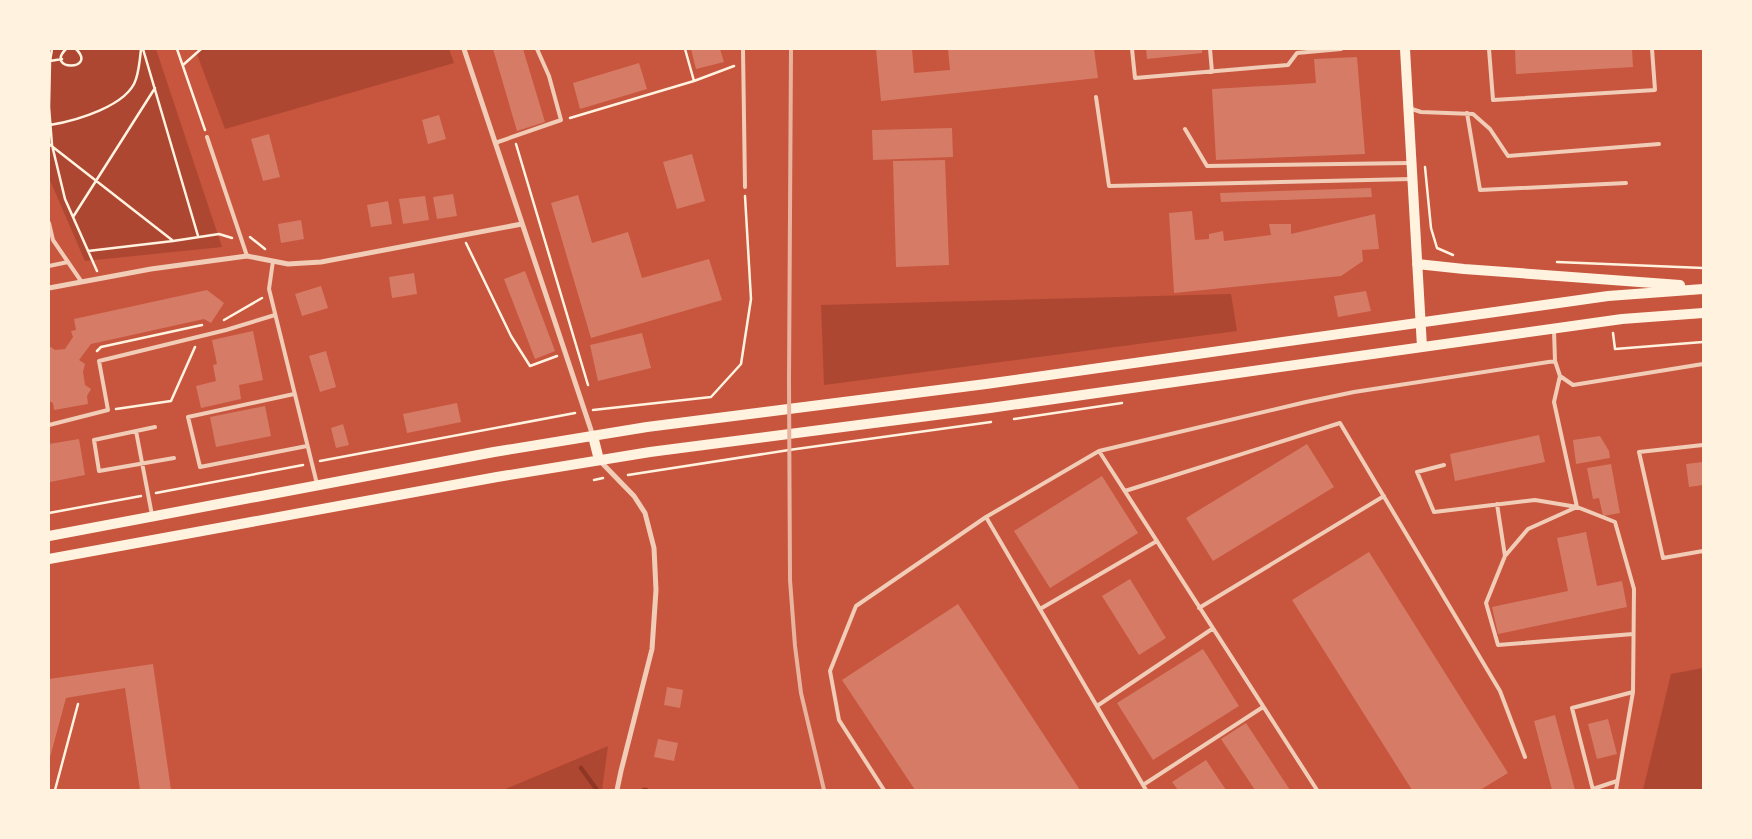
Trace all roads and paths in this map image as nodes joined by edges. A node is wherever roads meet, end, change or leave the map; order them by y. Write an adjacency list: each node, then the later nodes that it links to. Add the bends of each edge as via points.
1 (52, 49): 18 (path)
2 (66, 49): 17 (path)
3 (76, 49): 17 (path, via 81,56 77,64 68,66)
4 (142, 49): 23 (path); 28 (path, via 136,81 123,97 92,115)
5 (177, 49): 20 (path)
6 (201, 49): 20 (path)
7 (464, 49): 32 (street)
8 (537, 49): 27 (lane, via 549,76)
9 (685, 49): 22 (path)
10 (743, 49): 19 (lane)
11 (1132, 49): 21 (lane, via 1135,78)
12 (1210, 49): 21 (lane)
13 (1341, 49): 21 (lane, via 1297,53 1288,66)
14 (1405, 49): 25 (main road)
15 (1489, 49): 16 (lane, via 1493,100 1655,90)
16 (1652, 49)
17 (62, 59): 18 (path)
18 (50, 61): 28 (path)
19 (743, 63): 22 (path); 39 (lane)
20 (183, 65): 30 (path)
21 (1212, 72)
22 (694, 81): 27 (path)
23 (155, 88): 37 (path); 44 (path)
24 (1096, 97): 36 (lane, via 1109,186)
25 (1409, 108): 26 (lane, via 1421,112); 35 (main road)
26 (1467, 113): 33 (lane, via 1474,114 1490,129 1508,156); 38 (lane, via 1480,190)
27 (561, 120): 31 (lane)
28 (50, 125): 34 (path)
29 (1185, 129): 35 (lane, via 1207,166)
30 (207, 137): 45 (lane)
31 (514, 137): 32 (lane); 70 (path)
32 (495, 143): 42 (street)
33 (1659, 144)
34 (51, 145): 37 (path); 40 (path)
35 (1412, 163): 36 (main road)
36 (1413, 179): 55 (main road)
37 (96, 182): 40 (path); 46 (path)
38 (1626, 183)
39 (745, 186): 79 (path, via 751,299 741,364 711,397)
40 (73, 218): 48 (path)
41 (49, 223): 53 (lane, via 53,240)
42 (522, 224): 43 (street); 71 (street)
43 (462, 235): 52 (street, via 321,262 288,264); 71 (path, via 511,336 530,366)
44 (198, 236): 45 (path); 46 (path)
45 (241, 237): 49 (path, via 250,236); 50 (lane)
46 (173, 241): 48 (path)
47 (1437, 248): 51 (path)
48 (88, 251): 58 (path)
49 (267, 252)
50 (247, 256): 52 (street); 58 (street)
51 (1459, 257)
52 (273, 261): 63 (lane, via 269,289)
53 (68, 262): 56 (lane); 59 (lane)
54 (1557, 262): 57 (path)
55 (1417, 264): 61 (main road); 64 (main road)
56 (49, 266)
57 (1703, 268)
58 (100, 277): 59 (street)
59 (81, 281): 60 (street)
60 (49, 288)
61 (1703, 288): 64 (main road, via 1608,296)
62 (1703, 313): 65 (main road, via 1632,318)
63 (275, 315): 66 (lane); 76 (lane)
64 (1420, 323): 68 (main road); 84 (main road)
65 (1554, 329): 68 (main road); 72 (lane)
66 (200, 337): 78 (path, via 171,401); 78 (lane, via 99,362)
67 (1703, 342): 69 (path)
68 (1422, 347): 89 (main road)
69 (1615, 348)
70 (577, 350): 71 (path); 75 (path)
71 (565, 353): 80 (street)
72 (1556, 362): 74 (lane); 87 (lane, via 1354,392)
73 (1703, 364): 74 (lane, via 1573,385)
74 (1560, 376): 98 (lane, via 1554,402)
75 (590, 393)
76 (294, 394): 86 (lane); 86 (lane, via 188,417 200,467)
77 (593, 402): 79 (path)
78 (108, 410): 81 (lane)
79 (596, 410): 80 (path)
80 (585, 411): 84 (street); 91 (path)
81 (49, 425)
82 (155, 427): 83 (lane)
83 (136, 431): 90 (lane); 90 (lane, via 94,440 99,471)
84 (593, 436): 89 (main road); 93 (main road)
85 (1703, 445): 104 (lane, via 1639,452 1663,558)
86 (307, 446): 91 (lane)
87 (1099, 451): 94 (lane); 101 (lane)
88 (174, 458): 90 (lane)
89 (599, 460): 106 (main road); 119 (street, via 634,496 645,514 654,557 652,649)
90 (141, 463): 95 (lane)
91 (311, 463): 93 (lane); 95 (path)
92 (1444, 465): 97 (lane, via 1417,472 1434,512)
93 (318, 486): 100 (main road)
94 (1124, 491): 96 (lane, via 1340,423); 103 (lane)
95 (148, 494): 99 (path); 100 (lane)
96 (1384, 496): 107 (lane); 115 (lane, via 1500,691)
97 (1497, 504): 98 (lane, via 1535,500); 105 (lane)
98 (1577, 507): 105 (lane, via 1528,529); 110 (lane, via 1615,522 1634,590)
99 (49, 513)
100 (152, 517): 102 (main road)
101 (986, 517): 108 (lane); 120 (lane, via 856,606 830,671 839,720)
102 (49, 536)
103 (1157, 542): 107 (lane); 108 (lane)
104 (1703, 550)
105 (1505, 556): 110 (lane, via 1486,603 1498,645)
106 (49, 559)
107 (1199, 608): 109 (lane)
108 (1040, 609): 113 (lane)
109 (1212, 629): 113 (lane); 114 (lane)
110 (1633, 634): 111 (lane)
111 (1632, 692): 116 (lane); 123 (lane, via 1572,708)
112 (78, 704): 118 (path)
113 (1097, 706): 117 (lane)
114 (1263, 707): 117 (lane); 122 (lane)
115 (1525, 756)
116 (1618, 781): 123 (lane); 124 (lane)
117 (1143, 785): 121 (lane)
118 (56, 790)
119 (617, 790)
120 (884, 790)
121 (1146, 790)
122 (1317, 790)
123 (1593, 790)
124 (1616, 790)

